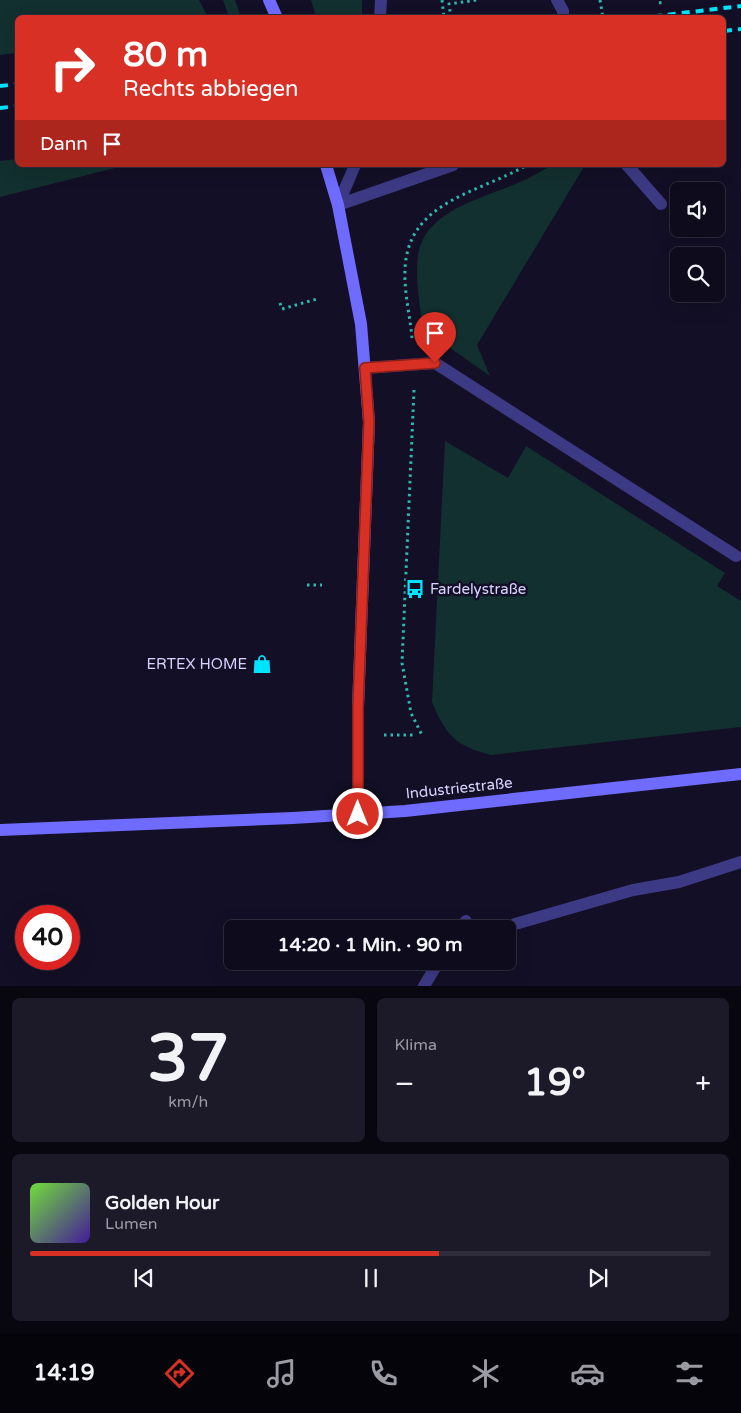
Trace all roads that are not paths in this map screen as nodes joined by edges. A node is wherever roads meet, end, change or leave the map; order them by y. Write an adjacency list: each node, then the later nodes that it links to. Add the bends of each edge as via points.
1 (381, 0): 3 (lane)
2 (558, 0): 4 (lane)
3 (380, 15)
4 (563, 15)
5 (327, 167): 10 (street)
6 (354, 167): 10 (lane)
7 (447, 167): 10 (lane)
8 (630, 167): 9 (lane)
9 (661, 204)
10 (338, 205): 11 (street, via 361,324)
11 (365, 368): 12 (lane, via 435,363); 14 (street, via 369,422 358,707)
12 (736, 556)
13 (741, 774): 14 (street, Industriestraße)
14 (358, 814): 15 (street, Industriestraße)
15 (0, 830)
16 (741, 862): 17 (lane, via 679,882 633,890)
17 (516, 924)
18 (434, 970): 19 (lane)
19 (424, 986)

